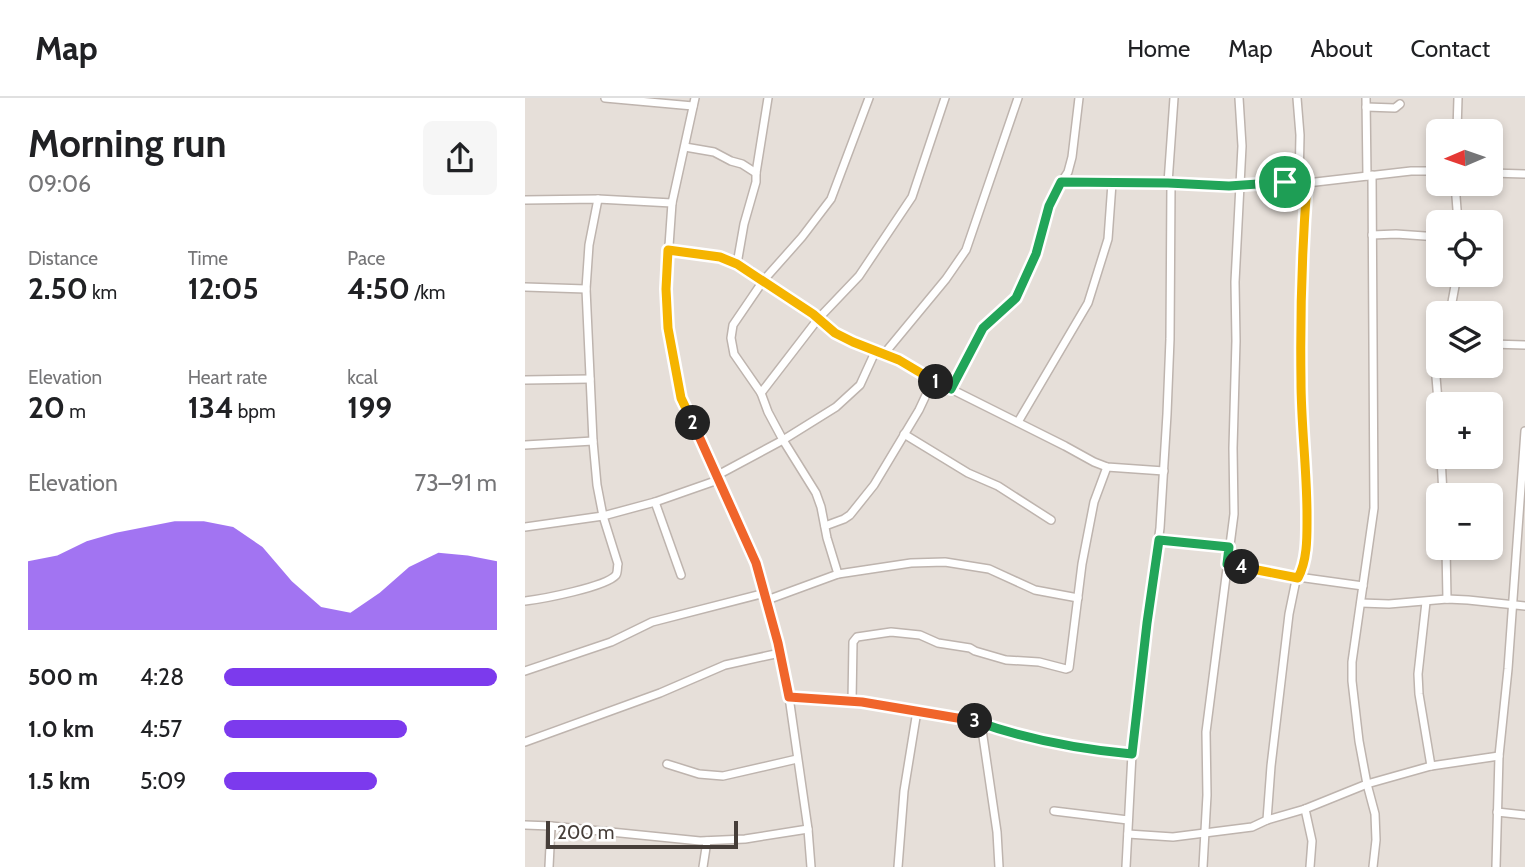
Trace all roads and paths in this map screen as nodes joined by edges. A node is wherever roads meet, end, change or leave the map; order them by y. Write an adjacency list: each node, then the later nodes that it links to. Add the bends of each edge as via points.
1 (605, 98): 12 (street)
2 (768, 98): 19 (street)
3 (869, 98): 35 (street, via 831,199)
4 (945, 98): 38 (street, via 912,197 859,276)
5 (1018, 98): 42 (street, via 966,250)
6 (1079, 98): 23 (street, via 1072,157)
7 (1174, 98): 25 (street)
8 (1239, 98): 27 (street)
9 (1297, 98): 26 (street)
10 (1366, 98): 15 (street)
11 (1458, 98): 16 (street)
12 (625, 99): 13 (street)
13 (694, 102): 17 (street)
14 (1400, 104): 15 (street, via 1395,108)
15 (1366, 107): 22 (street)
16 (1457, 119)
17 (685, 147): 19 (street, via 714,152); 30 (street)
18 (1426, 171): 22 (street)
19 (756, 173): 34 (street)
20 (1503, 173): 21 (street)
21 (1525, 174)
22 (1370, 176): 26 (street); 31 (street)
23 (1061, 182): 24 (street); 46 (street, via 1016,298 983,328)
24 (1112, 183): 25 (street); 48 (street, via 1108,239 1088,303)
25 (1170, 183): 27 (street); 56 (street)
26 (1303, 183): 27 (street); 69 (street, via 1300,304 1307,541)
27 (1239, 185): 64 (street, via 1234,514)
28 (598, 199): 29 (street); 30 (street); 37 (street)
29 (525, 200)
30 (672, 203): 33 (street)
31 (1372, 235): 32 (street); 70 (street, via 1374,508)
32 (1426, 236)
33 (668, 250): 34 (street); 57 (street, via 668,328 681,398)
34 (737, 264): 35 (street)
35 (763, 281): 38 (street); 47 (street, via 733,325 731,338 734,354)
36 (525, 287): 37 (street)
37 (586, 289): 43 (street)
38 (818, 319): 41 (street, via 844,338); 47 (street)
39 (1503, 344): 40 (street)
40 (1525, 345)
41 (876, 350): 42 (street); 51 (street, via 860,385 836,407)
42 (884, 354): 45 (street)
43 (590, 379): 44 (street); 52 (street)
44 (525, 380)
45 (933, 380): 46 (street); 50 (street)
46 (951, 389): 48 (street)
47 (761, 393): 51 (street)
48 (1019, 422): 55 (street)
49 (1525, 431): 54 (street)
50 (904, 434): 60 (street); 61 (street, via 856,510)
51 (783, 440): 57 (street); 61 (street, via 816,493)
52 (593, 441): 53 (street); 59 (street)
53 (525, 445)
54 (1524, 461): 77 (street)
55 (1107, 467): 56 (street); 72 (street, via 1094,502)
56 (1164, 471): 63 (street)
57 (717, 478): 58 (street); 71 (street)
58 (655, 502): 59 (street); 68 (street)
59 (603, 516): 62 (street); 74 (street, via 618,564 616,574 581,590)
60 (1051, 520)
61 (825, 526): 67 (street)
62 (525, 527)
63 (1159, 540): 64 (street); 86 (street)
64 (1229, 547): 66 (street)
65 (1446, 560): 73 (street)
66 (1227, 564): 69 (street); 102 (street, via 1206,732)
67 (838, 574): 71 (street); 72 (street, via 945,562 989,569 1035,590)
68 (681, 575)
69 (1298, 578): 70 (street); 97 (street, via 1289,614)
70 (1363, 586): 76 (street)
71 (766, 596): 79 (street); 80 (street, via 652,622 611,642)
72 (1078, 598): 82 (street, via 1069,668 1006,660 908,633 857,637 853,642)
73 (1447, 599): 75 (street); 77 (street)
74 (525, 601)
75 (1426, 602): 76 (street); 90 (street, via 1418,674)
76 (1361, 603): 91 (street, via 1352,681)
77 (1513, 604): 78 (street); 87 (street)
78 (1525, 606)
79 (781, 653): 81 (street); 85 (street, via 725,666)
80 (525, 671)
81 (789, 697): 82 (street); 88 (street)
82 (852, 701): 83 (street)
83 (917, 711): 84 (street); 107 (street)
84 (981, 723): 86 (street, via 1054,743); 108 (street)
85 (525, 742)
86 (1132, 754): 96 (street)
87 (1499, 756): 90 (street); 94 (street)
88 (797, 759): 89 (street, via 723,776); 100 (street)
89 (667, 764)
90 (1431, 766): 91 (street)
91 (1367, 784): 92 (street); 112 (street, via 1375,814)
92 (1305, 809): 97 (street); 111 (street, via 1312,841)
93 (1054, 811): 96 (street)
94 (1497, 812): 95 (street); 113 (street)
95 (1525, 815)
96 (1128, 820): 101 (street)
97 (1268, 820): 102 (street)
98 (525, 825): 99 (street)
99 (551, 826): 103 (street); 104 (street)
100 (808, 829): 103 (street); 106 (street)
101 (1128, 834): 102 (street); 109 (street)
102 (1206, 834): 110 (street)
103 (707, 841): 105 (street)
104 (549, 867)
105 (703, 867)
106 (811, 867)
107 (898, 867)
108 (999, 867)
109 (1126, 867)
110 (1203, 867)
111 (1310, 867)
112 (1373, 867)
113 (1496, 867)

